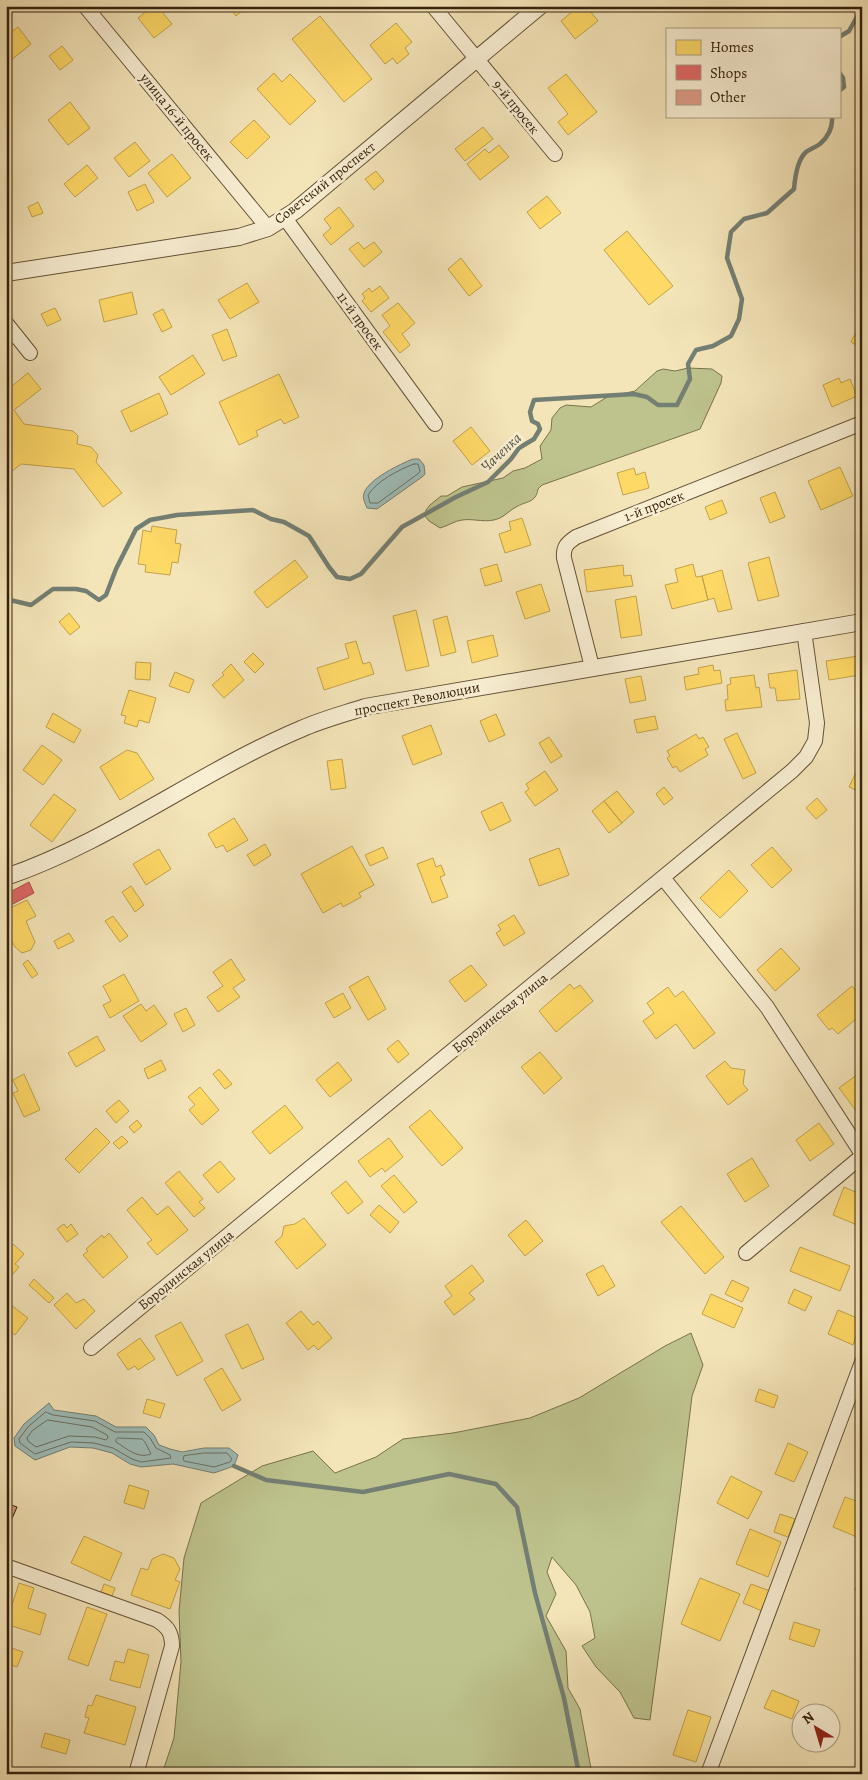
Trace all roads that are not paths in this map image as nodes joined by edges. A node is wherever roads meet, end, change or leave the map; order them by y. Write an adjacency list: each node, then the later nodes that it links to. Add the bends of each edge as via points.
1 (86, 6): 7 (street, улица 16-й просек)
2 (433, 6): 4 (street, 9-й просек)
3 (540, 6): 4 (street, Советский проспект)
4 (478, 60): 5 (street, 9-й просек); 6 (street, Советский проспект)
5 (555, 154)
6 (285, 218): 7 (street, Советский проспект); 12 (street, 11-й просек)
7 (268, 228): 8 (street, Советский проспект, via 239,237)
8 (6, 273)
9 (6, 324): 10 (street)
10 (30, 353)
11 (862, 423): 15 (street, 1-й просек, via 567,543 564,558)
12 (435, 424)
13 (862, 622): 14 (street, проспект Революции)
14 (804, 631): 15 (street, проспект Революции); 17 (street, Бородинская улица, via 816,723 815,740 806,757)
15 (592, 667): 16 (street, проспект Революции, via 365,707 301,728 85,844)
16 (6, 877)
17 (664, 879): 18 (street, via 767,1007); 20 (street, Бородинская улица)
18 (862, 1155): 19 (street)
19 (746, 1253)
20 (92, 1348)
21 (862, 1362): 24 (street)
22 (6, 1566): 23 (street, via 157,1620 172,1635 172,1646)
23 (136, 1774)
24 (708, 1774)

